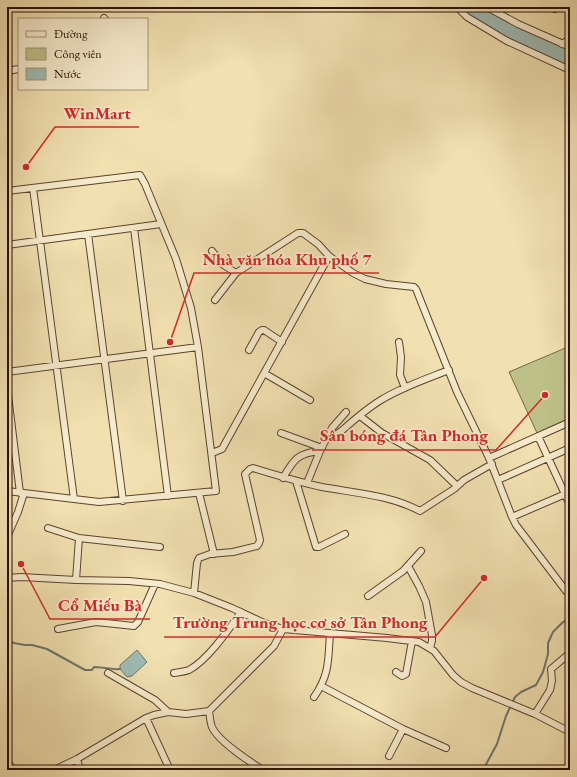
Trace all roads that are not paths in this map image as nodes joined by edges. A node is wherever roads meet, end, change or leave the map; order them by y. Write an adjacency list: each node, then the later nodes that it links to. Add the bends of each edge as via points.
1 (457, 7): 7 (street, via 467,18 507,42)
2 (487, 7): 4 (street)
3 (570, 39): 4 (street)
4 (562, 44): 5 (street)
5 (570, 48)
6 (18, 69): 8 (street)
7 (570, 70)
8 (7, 71)
9 (33, 188): 10 (street); 11 (street, via 140,175); 14 (street)
10 (7, 191)
11 (161, 224): 12 (street); 22 (street, via 188,296)
12 (134, 228): 13 (street); 24 (street)
13 (88, 234): 14 (street); 25 (street)
14 (40, 241): 15 (street); 26 (street)
15 (7, 245)
16 (212, 251): 18 (street, via 222,264)
17 (329, 256): 18 (street, via 301,232); 20 (street); 27 (street, via 365,278 386,284 414,287)
18 (236, 273): 19 (street)
19 (215, 300)
20 (282, 342): 23 (street, via 262,330); 29 (street)
21 (399, 342): 31 (street, via 400,375)
22 (198, 347): 24 (street); 41 (street)
23 (249, 350)
24 (150, 353): 25 (street); 53 (street)
25 (104, 359): 26 (street); 55 (street)
26 (57, 365): 28 (street); 54 (street)
27 (448, 370): 31 (street); 43 (street)
28 (7, 372)
29 (264, 373): 32 (street); 41 (street, via 222,449)
30 (7, 387): 50 (street)
31 (405, 388): 34 (street)
32 (310, 400)
33 (346, 412): 37 (street)
34 (360, 416): 37 (street, via 340,432); 48 (street, via 382,433 430,460)
35 (570, 422): 38 (street)
36 (281, 433): 40 (street)
37 (329, 435): 40 (street)
38 (538, 436): 42 (street); 43 (street)
39 (570, 448): 42 (street)
40 (321, 450): 44 (street, via 302,454 294,459); 47 (street)
41 (212, 453): 51 (street, via 216,491)
42 (548, 457): 45 (street); 52 (street)
43 (490, 461): 45 (street); 48 (street)
44 (283, 478): 46 (street); 64 (street, via 253,468 246,471 259,544 233,552)
45 (498, 480): 57 (street)
46 (296, 481): 47 (street); 59 (street, via 316,546 319,547)
47 (307, 483): 48 (street, via 397,501 420,510)
48 (457, 486)
49 (7, 491): 50 (street)
50 (22, 493): 54 (street); 60 (street, via 18,512)
51 (199, 493): 53 (street); 64 (street)
52 (567, 493): 56 (street); 57 (street)
53 (168, 496): 55 (street)
54 (74, 499): 55 (street)
55 (123, 501)
56 (570, 505)
57 (512, 517): 70 (street)
58 (48, 528): 61 (street)
59 (345, 534)
60 (7, 537)
61 (79, 538): 62 (street); 67 (street)
62 (160, 547)
63 (421, 551): 65 (street)
64 (214, 554): 69 (street, via 199,558)
65 (408, 566): 71 (street); 77 (street, via 426,602 432,636)
66 (7, 578): 67 (street)
67 (76, 580): 68 (street)
68 (155, 584): 69 (street); 73 (street, via 134,626 96,622)
69 (194, 593): 72 (street)
70 (570, 594)
71 (368, 596)
72 (241, 612): 74 (street); 81 (street, via 225,635 198,663 187,671)
73 (58, 629)
74 (283, 629): 75 (street); 84 (street, via 274,646)
75 (330, 633): 76 (street); 82 (street, via 327,669)
76 (412, 642): 77 (street, via 419,642); 80 (street, via 406,674 402,676)
77 (430, 648): 86 (street, via 461,682)
78 (570, 653): 86 (street, via 551,669 550,690)
79 (108, 672): 85 (street, via 155,700)
80 (396, 672)
81 (174, 673)
82 (321, 686): 83 (street); 88 (street)
83 (314, 697)
84 (209, 711): 85 (street, via 186,714); 98 (street, via 212,728 235,751)
85 (168, 712): 87 (street)
86 (535, 714): 89 (street)
87 (146, 718): 92 (street); 97 (street)
88 (403, 729): 90 (street); 91 (street)
89 (570, 732)
90 (446, 748)
91 (389, 756)
92 (77, 760): 95 (street); 96 (street)
93 (7, 762): 94 (street)
94 (12, 770)
95 (54, 770)
96 (80, 770)
97 (170, 770)
98 (263, 770)

